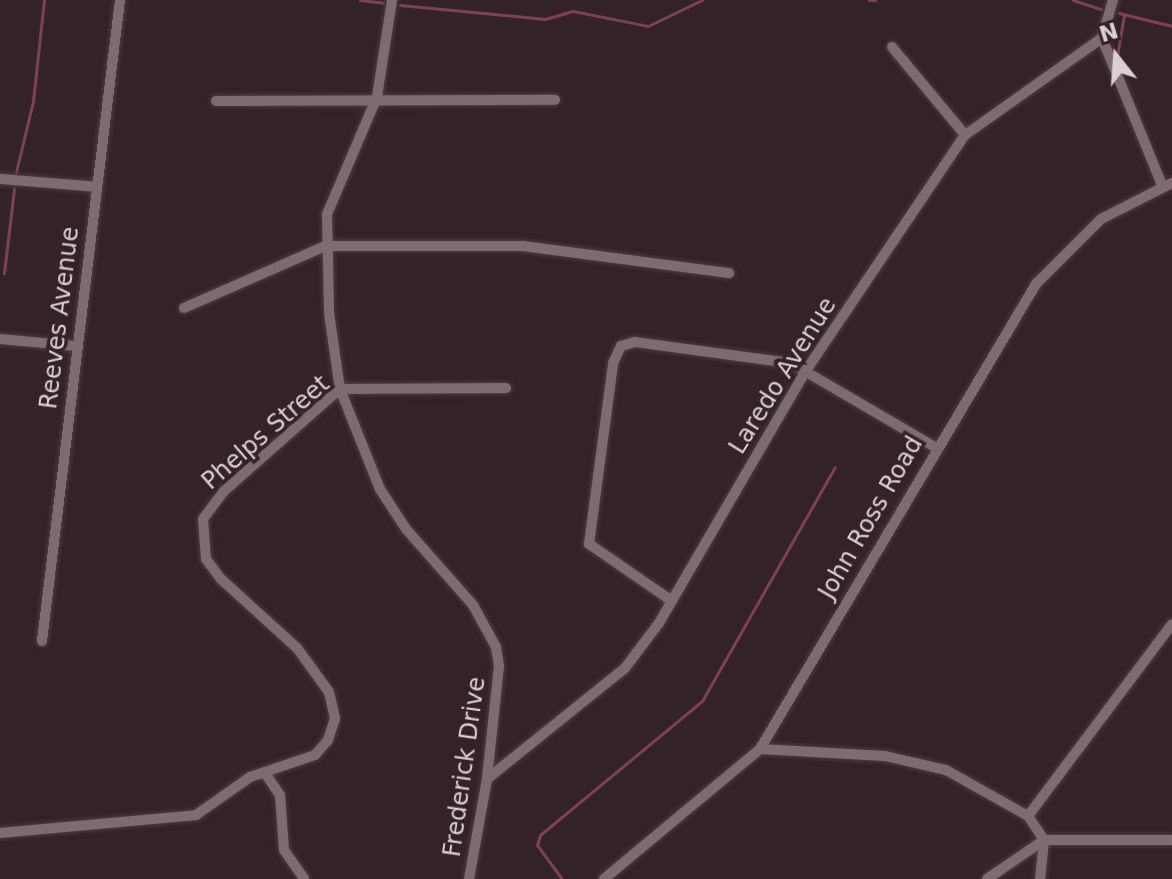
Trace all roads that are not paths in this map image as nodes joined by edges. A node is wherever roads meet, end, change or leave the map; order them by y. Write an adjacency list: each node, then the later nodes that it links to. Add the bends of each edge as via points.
1 (120, 0): 12 (street, Reeves Avenue)
2 (392, 0): 6 (street, Frederick Drive)
3 (1113, 0): 4 (street)
4 (1102, 38): 9 (street, Laredo Avenue); 11 (street)
5 (892, 47): 9 (street)
6 (377, 97): 7 (street); 8 (street); 13 (street, Frederick Drive, via 336,186)
7 (555, 100)
8 (216, 101)
9 (965, 135): 18 (street, Laredo Avenue)
10 (0, 179): 12 (street)
11 (1167, 184): 21 (street, John Ross Road, via 1101,219 1060,256 1036,284)
12 (97, 187): 17 (street, Reeves Avenue)
13 (325, 246): 14 (street, via 523,246); 15 (street); 20 (street, Frederick Drive)
14 (729, 273)
15 (184, 308)
16 (0, 339): 17 (street)
17 (75, 346): 24 (street, Reeves Avenue)
18 (805, 372): 21 (street); 22 (street, Laredo Avenue); 22 (street, via 768,357 635,342 621,346 613,363 589,544)
19 (506, 388): 20 (street, Phelps Street)
20 (340, 389): 26 (street, Phelps Street, via 223,492 203,519 201,536 214,569 297,648 329,692 335,718 328,740 315,755); 27 (street, Frederick Drive, via 380,489 406,529 473,605 496,647 499,666)
21 (935, 447): 25 (street, John Ross Road)
22 (672, 601): 27 (street, Laredo Avenue, via 625,668)
23 (1172, 624): 28 (street)
24 (42, 641)
25 (760, 749): 28 (street, via 920,762 946,770); 34 (street, John Ross Road)
26 (265, 773): 29 (street, Phelps Street, via 250,777 196,815); 32 (street, via 280,795 284,850)
27 (487, 779): 33 (street, Frederick Drive)
28 (1028, 816): 30 (street)
29 (0, 833)
30 (1044, 840): 31 (street); 35 (street); 36 (street)
31 (1172, 840)
32 (304, 879)
33 (469, 879)
34 (604, 879)
35 (987, 879)
36 (1040, 879)

